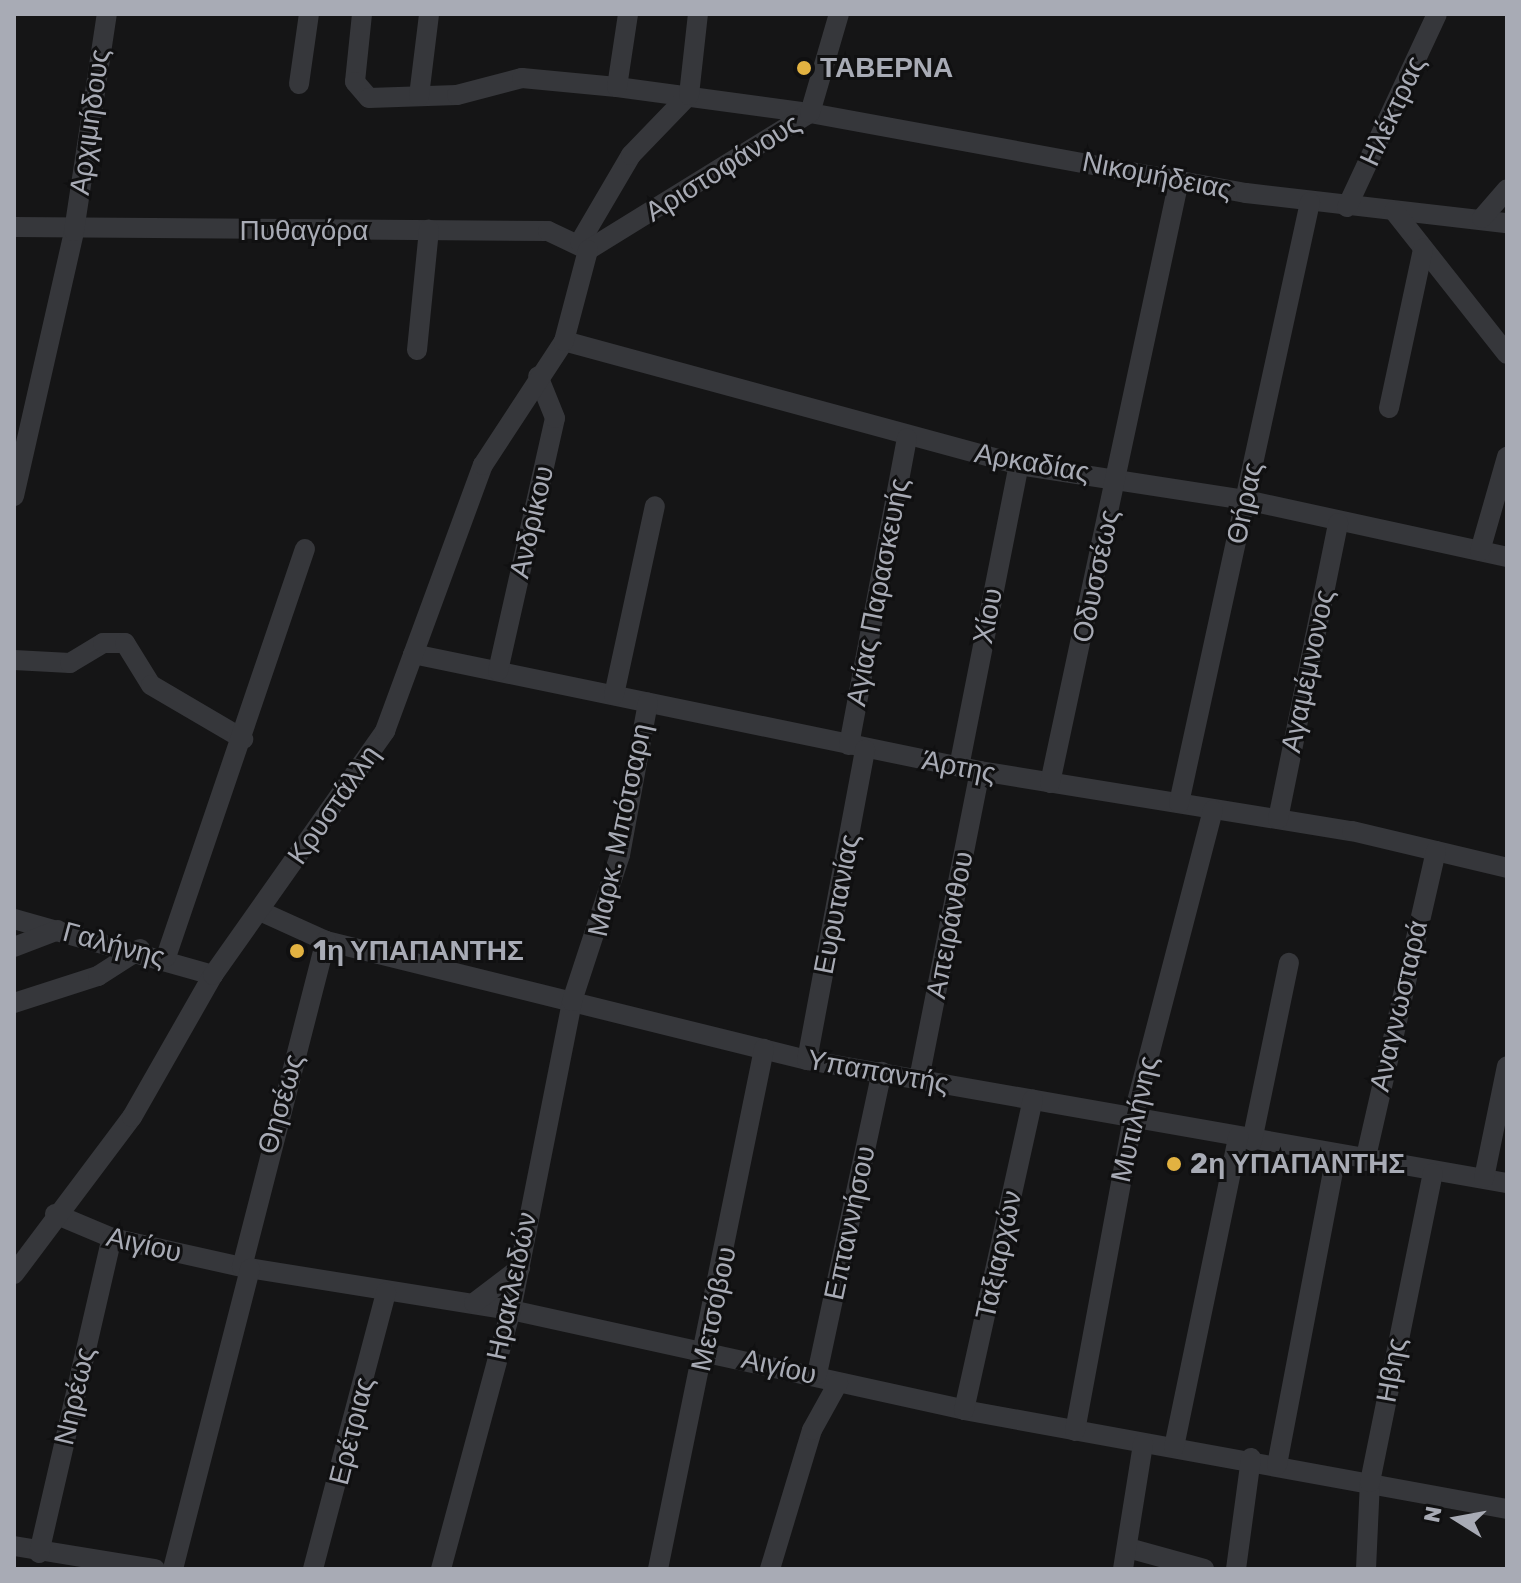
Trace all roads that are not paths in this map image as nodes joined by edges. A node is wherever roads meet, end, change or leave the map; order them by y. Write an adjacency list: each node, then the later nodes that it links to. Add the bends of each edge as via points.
1 (107, 14): 23 (street, Αρχιμήδους)
2 (309, 14): 9 (street)
3 (362, 14): 12 (street, Νικομήδειας, via 356,88 376,99)
4 (429, 14): 12 (street)
5 (628, 14): 10 (street)
6 (698, 14): 11 (street)
7 (839, 14): 13 (street, Αριστοφάνους)
8 (1437, 14): 17 (street, Ηλέκτρας)
9 (299, 84)
10 (617, 87): 11 (street, Νικομήδειας); 12 (street, Νικομήδειας, via 522,78 461,95)
11 (689, 95): 13 (street, Νικομήδειας); 24 (street, Κρυστάλλη, via 631,155)
12 (419, 96)
13 (810, 113): 14 (street, Νικομήδειας); 24 (street, Αριστοφάνους)
14 (1179, 180): 16 (street, Νικομήδειας); 34 (street, Οδυσσέως)
15 (1507, 189): 19 (street)
16 (1310, 202): 17 (street, Νικομήδειας); 36 (street, Θήρας)
17 (1347, 207): 18 (street, Νικομήδειας)
18 (1394, 211): 19 (street, Νικομήδειας); 25 (street)
19 (1482, 218): 20 (street, Νικομήδειας)
20 (1507, 223)
21 (14, 227): 23 (street, Πυθαγόρα)
22 (429, 230): 23 (street, Πυθαγόρα); 24 (street, Πυθαγόρα, via 548,231); 27 (street)
23 (74, 231): 35 (street, Αρχιμήδους)
24 (584, 246): 26 (street, Κρυστάλλη)
25 (1423, 249): 28 (street); 30 (street)
26 (564, 341): 29 (street, Κρυστάλλη); 31 (street, Αρκαδίας)
27 (417, 350)
28 (1507, 354)
29 (538, 376): 42 (street, Κρυστάλλη, via 483,465); 44 (street, Ανδρίκου, via 555,418)
30 (1389, 408)
31 (907, 438): 33 (street, Αρκαδίας); 48 (street, Αγίας Παρασκευής)
32 (1507, 457): 40 (street)
33 (1019, 465): 34 (street, Αρκαδίας); 49 (street, Χίου)
34 (1118, 477): 36 (street, Αρκαδίας); 51 (street, Οδυσσέως)
35 (14, 496)
36 (1246, 500): 38 (street, Αρκαδίας); 52 (street, Θήρας)
37 (655, 506): 45 (street)
38 (1338, 523): 40 (street, Αρκαδίας); 54 (street, Αγαμέμνονος)
39 (305, 549): 47 (street)
40 (1480, 551): 41 (street, Αρκαδίας)
41 (1507, 557)
42 (413, 654): 44 (street, Άρτης); 57 (street, Κρυστάλλη, via 364,768)
43 (14, 660): 47 (street, via 70,663 103,643 125,643 151,685)
44 (498, 671): 45 (street, Άρτης)
45 (614, 695): 46 (street, Άρτης)
46 (648, 703): 48 (street, Άρτης); 66 (street, Μαρκ. Μπότσαρη, via 620,855)
47 (243, 739): 63 (street)
48 (857, 747): 49 (street, Άρτης); 69 (street, Ευρυτανίας)
49 (959, 767): 50 (street, Άρτης)
50 (980, 771): 51 (street, Άρτης); 72 (street, Απειράνθου)
51 (1050, 783): 52 (street, Άρτης)
52 (1179, 803): 53 (street, Άρτης)
53 (1213, 810): 54 (street, Άρτης); 74 (street, Μυτιλήνης)
54 (1278, 819): 55 (street, Άρτης)
55 (1436, 851): 56 (street, Άρτης); 77 (street, Αναγνωσταρά)
56 (1507, 868)
57 (262, 912): 60 (street, Υπαπαντής); 65 (street, Κρυστάλλη)
58 (14, 919): 59 (street, Γαλήνης)
59 (58, 930): 61 (street); 62 (street, Γαλήνης)
60 (326, 941): 66 (street, Υπαπαντής); 83 (street, Θησέως)
61 (14, 947)
62 (140, 949): 63 (street, Γαλήνης); 67 (street, via 98,976)
63 (166, 957): 65 (street, Γαλήνης)
64 (1289, 963): 75 (street)
65 (213, 975): 81 (street, Κρυστάλλη, via 132,1117)
66 (572, 1001): 68 (street, Υπαπαντής); 84 (street, Ηρακλειδών)
67 (14, 1003)
68 (764, 1049): 69 (street, Υπαπαντής); 89 (street, Μετσόβου)
69 (807, 1060): 71 (street, Υπαπαντής)
70 (1507, 1066): 79 (street)
71 (882, 1072): 72 (street, Υπαπαντής); 90 (street, Επταννήσου)
72 (919, 1079): 73 (street, Υπαπαντής)
73 (1033, 1100): 74 (street, Υπαπαντής); 92 (street, Ταξιαρχών)
74 (1133, 1117): 75 (street, Υπαπαντής); 93 (street, Μυτιλήνης)
75 (1245, 1139): 76 (street, Υπαπαντής); 95 (street)
76 (1336, 1156): 77 (street, Υπαπαντής); 97 (street)
77 (1365, 1161): 78 (street, Υπαπαντής)
78 (1433, 1173): 79 (street, Υπαπαντής); 98 (street, Ηβης)
79 (1484, 1178): 80 (street, Υπαπαντής)
80 (1507, 1183)
81 (55, 1214): 82 (street, Αιγίου); 85 (street, Κρυστάλλη)
82 (112, 1238): 83 (street, Αιγίου); 101 (street, Νηρέως)
83 (246, 1268): 86 (street, Αιγίου); 103 (street, Θησέως)
84 (520, 1268): 87 (street); 88 (street, Ηρακλειδών)
85 (14, 1274)
86 (386, 1292): 87 (street, Αιγίου); 104 (street, Ερέτριας)
87 (474, 1303): 88 (street, Αιγίου)
88 (511, 1310): 89 (street, Αιγίου); 105 (street, Ηρακλειδών)
89 (705, 1350): 90 (street, Αιγίου); 106 (street, Μετσόβου)
90 (817, 1374): 91 (street, Αιγίου)
91 (838, 1383): 92 (street, Αιγίου); 107 (street, via 812,1430)
92 (964, 1410): 93 (street, Αιγίου)
93 (1075, 1431): 94 (street, Αιγίου)
94 (1143, 1444): 95 (street, Αιγίου); 100 (street)
95 (1174, 1447): 96 (street, Αιγίου)
96 (1251, 1458): 97 (street, Αιγίου); 110 (street)
97 (1277, 1465): 98 (street, Αιγίου)
98 (1370, 1482): 99 (street, Αιγίου); 111 (street, Ηβης)
99 (1507, 1509)
100 (1128, 1548): 108 (street); 109 (street)
101 (27, 1555): 102 (street)
102 (143, 1568)
103 (173, 1569)
104 (313, 1569)
105 (441, 1569)
106 (658, 1569)
107 (770, 1569)
108 (1123, 1569)
109 (1204, 1569)
110 (1236, 1569)
111 (1366, 1569)

